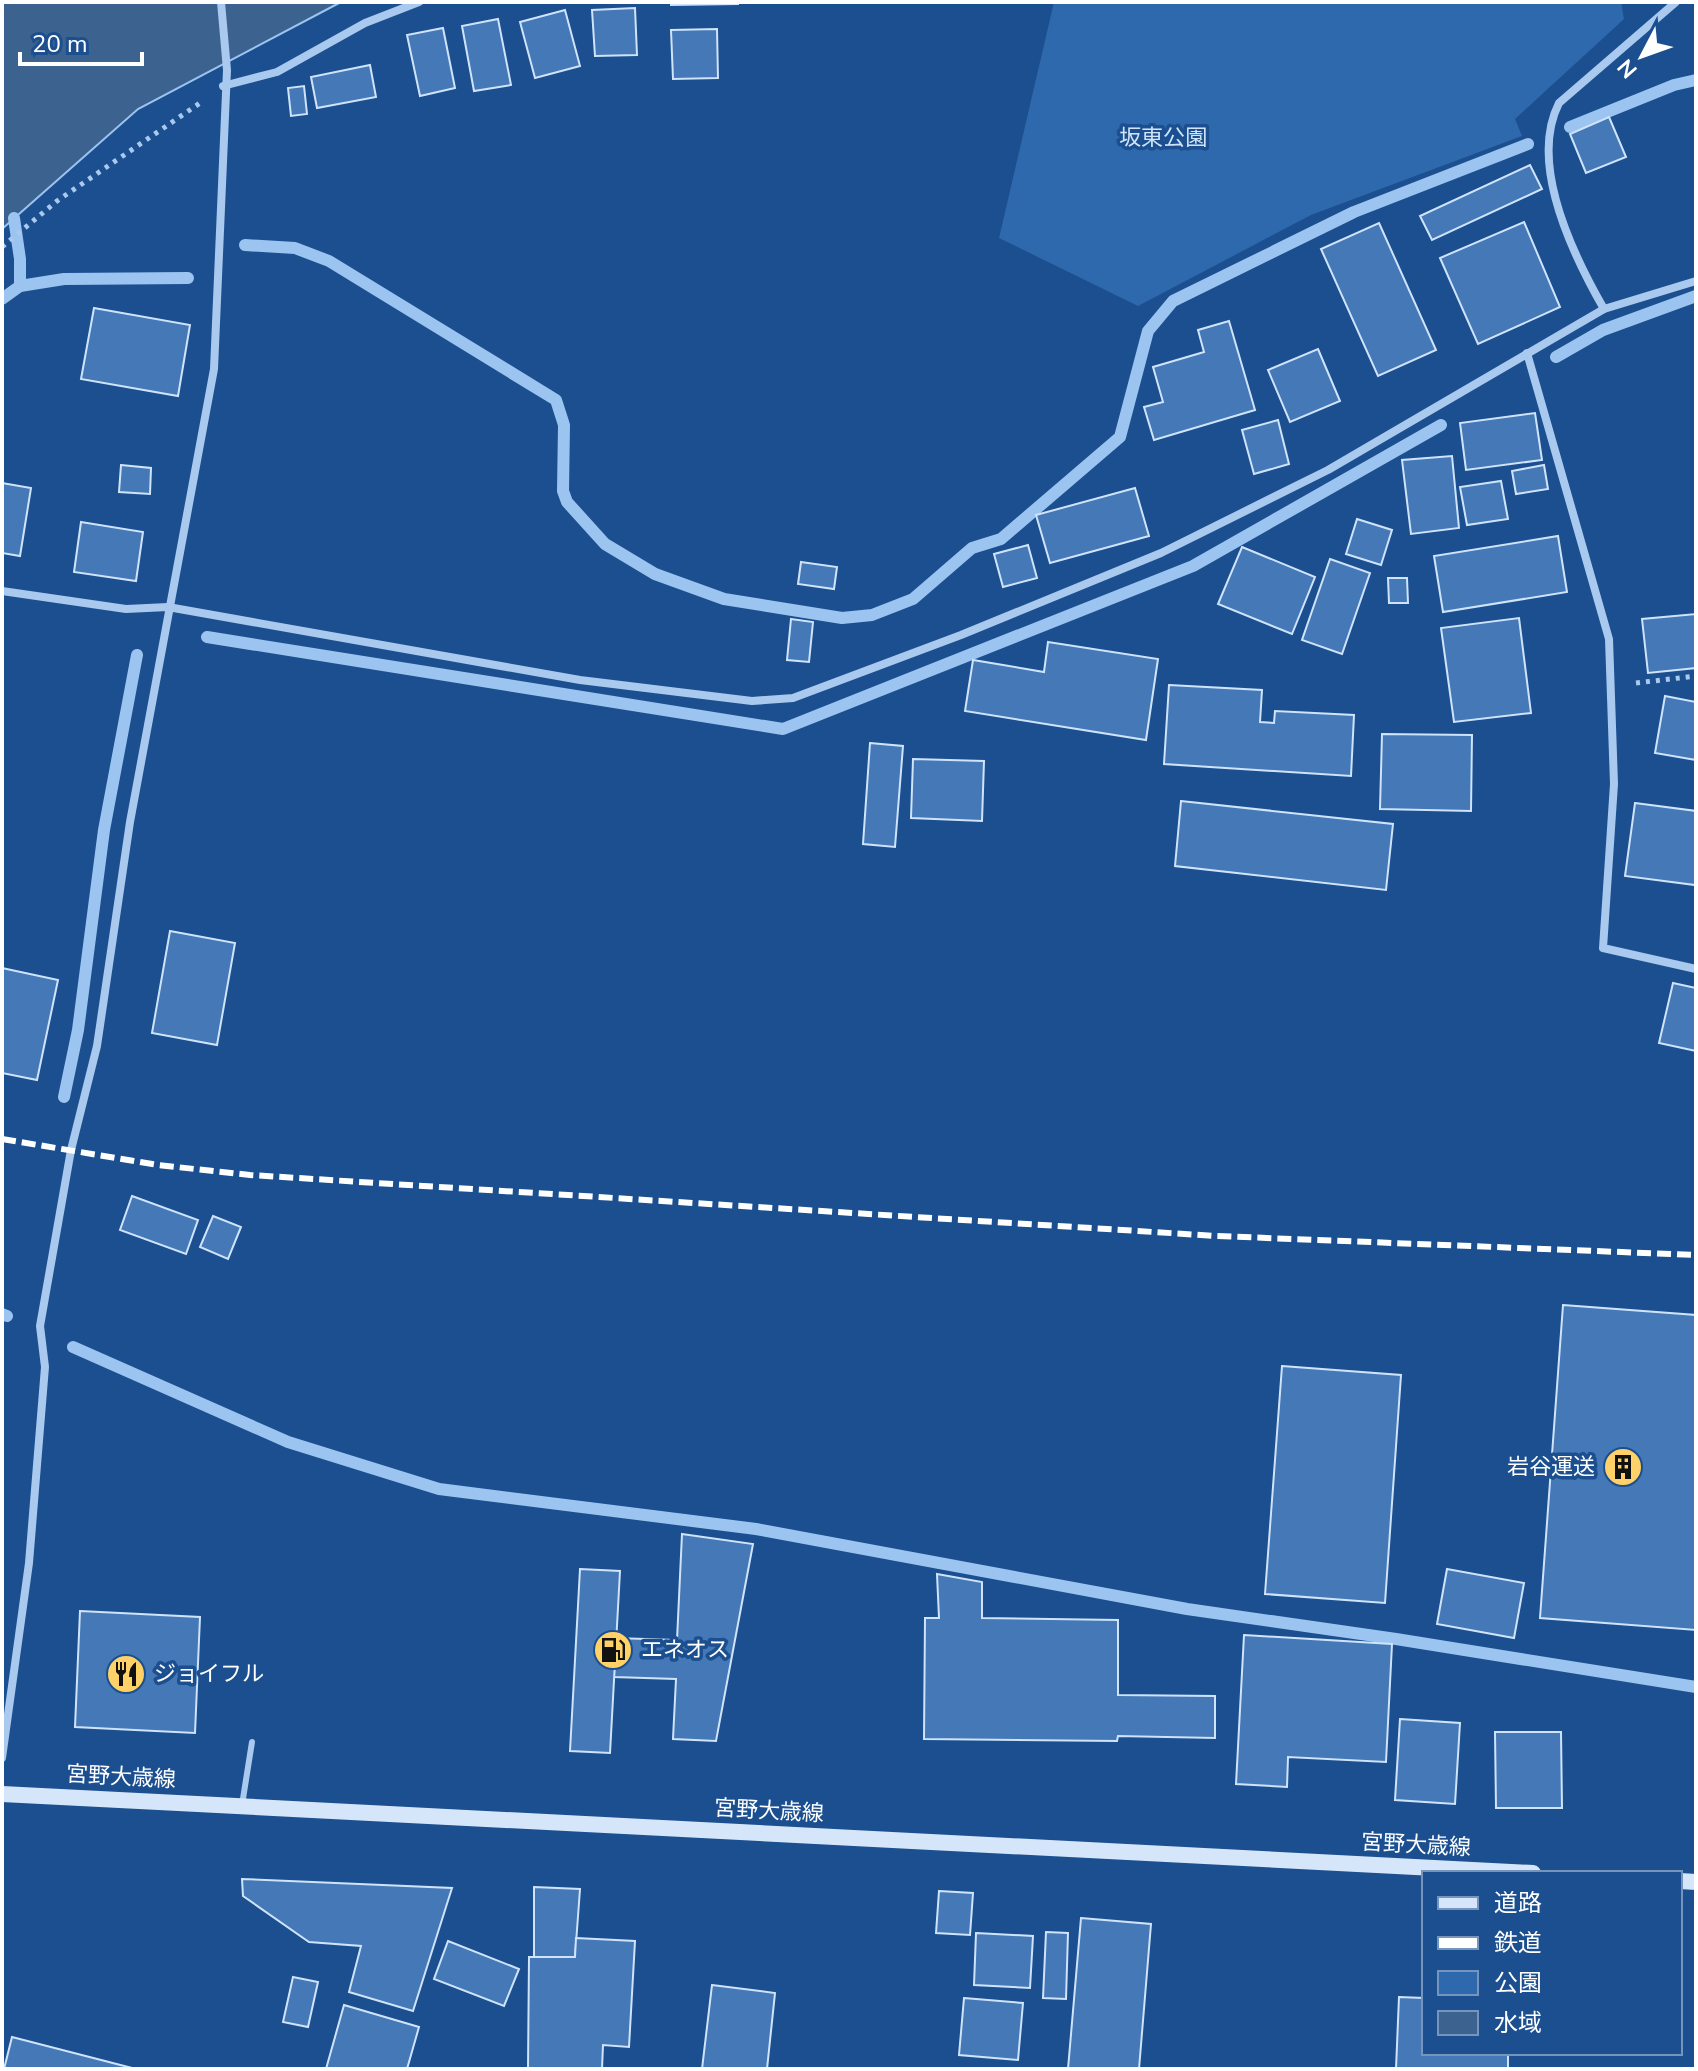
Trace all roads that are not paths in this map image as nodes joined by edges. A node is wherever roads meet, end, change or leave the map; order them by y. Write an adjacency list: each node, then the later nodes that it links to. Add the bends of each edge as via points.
1 (221, 2): 4 (street, via 227,70)
2 (419, 2): 4 (street, via 365,23 277,72)
3 (1676, 2): 6 (street, via 1559,103 1549,126 1548,165 1558,201 1584,275)
4 (223, 86): 9 (street, via 214,369)
5 (1696, 281): 6 (street)
6 (1604, 309): 7 (street)
7 (1527, 353): 9 (street, via 1328,470 1161,553 793,698 723,699 580,680); 10 (street, via 1609,639 1614,784 1603,948)
8 (2, 591): 9 (street, via 126,609)
9 (168, 607): 12 (street, via 97,1046 71,1150 40,1326 45,1367 29,1563)
10 (1696, 969)
11 (252, 1742): 14 (lane)
12 (2, 1758)
13 (2, 1794): 14 (main road, 宮野大歳線)
14 (242, 1805): 15 (main road, 宮野大歳線)
15 (1495, 1871)

